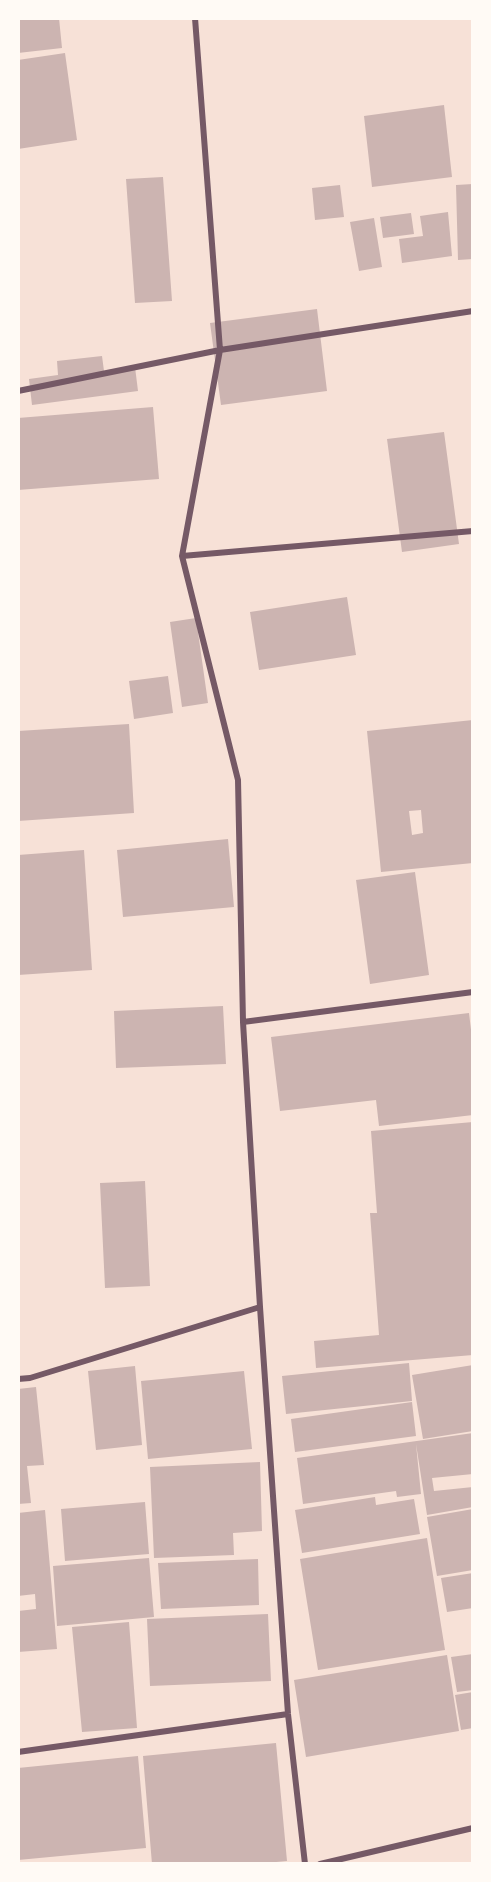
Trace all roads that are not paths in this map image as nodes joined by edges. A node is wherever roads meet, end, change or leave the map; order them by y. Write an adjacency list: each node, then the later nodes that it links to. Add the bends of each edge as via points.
1 (195, 18): 3 (street)
2 (473, 311): 3 (street)
3 (220, 350): 4 (street); 6 (street)
4 (18, 391)
5 (473, 531): 6 (street)
6 (182, 556): 8 (street, via 238,780)
7 (473, 992): 8 (street)
8 (243, 1022): 9 (street)
9 (260, 1307): 10 (street); 11 (street)
10 (18, 1379)
11 (288, 1714): 12 (street); 14 (street)
12 (18, 1752)
13 (473, 1828): 15 (street)
14 (305, 1864)
15 (320, 1864)

